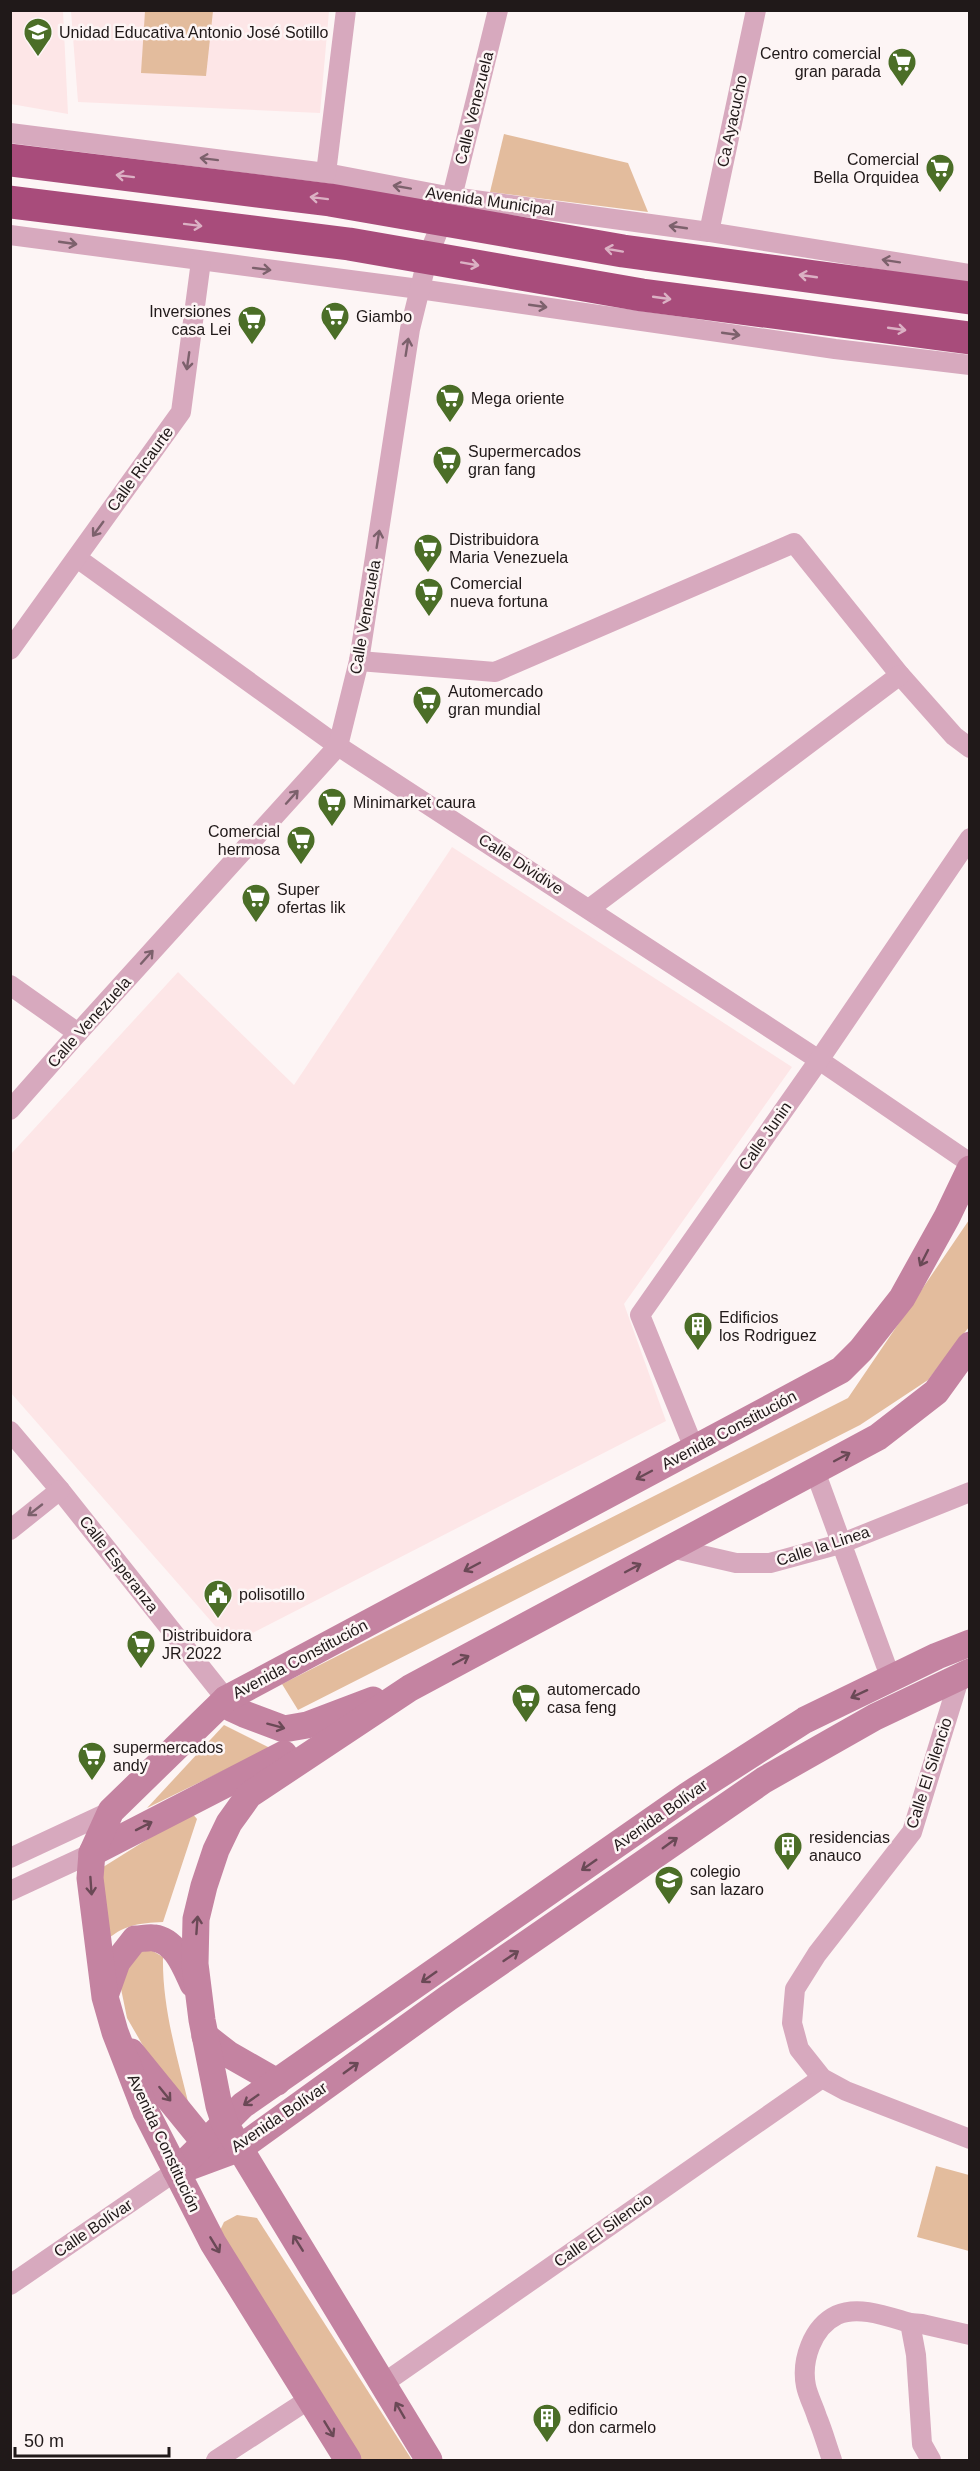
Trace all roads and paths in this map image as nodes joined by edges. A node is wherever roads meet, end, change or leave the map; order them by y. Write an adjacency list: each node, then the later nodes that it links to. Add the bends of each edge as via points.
1 (346, 10): 6 (street)
2 (498, 10): 8 (street, Calle Venezuela)
3 (756, 10): 9 (street, Ca Ayacucho)
4 (10, 134): 6 (street, Avenida Municipal, one-way to 4)
5 (10, 160): 8 (highway, Avenida Municipal, one-way to 5, via 330,200)
6 (326, 173): 8 (street, Avenida Municipal, one-way to 6)
7 (10, 202): 11 (highway, one-way to 11)
8 (448, 208): 9 (street, Avenida Municipal, one-way to 8); 11 (street, Calle Venezuela); 14 (highway, Avenida Municipal, one-way to 8, via 623,251)
9 (709, 232): 13 (street, Avenida Municipal, one-way to 9)
10 (10, 235): 12 (street, one-way to 12)
11 (428, 256): 15 (street, Calle Venezuela); 17 (highway, one-way to 17, via 642,295)
12 (201, 261): 15 (street, one-way to 15); 19 (street, Calle Ricaurte, one-way to 19, via 181,412)
13 (969, 274): 14 (highway)
14 (860, 283): 16 (highway, Avenida Municipal)
15 (419, 289): 18 (street, one-way to 18); 21 (street, Calle Venezuela, one-way to 15)
16 (969, 298)
17 (963, 339)
18 (969, 366)
19 (77, 558): 20 (street, Calle Ricaurte); 23 (street, Calle Dividive)
20 (10, 650)
21 (359, 662): 22 (street, via 495,672 794,543); 23 (street, Calle Venezuela)
22 (900, 675): 24 (street); 26 (street)
23 (338, 746): 26 (street, Calle Dividive); 28 (street, Calle Venezuela, one-way to 23)
24 (969, 748)
25 (969, 838): 29 (street, Calle Junin)
26 (589, 909): 29 (street, Calle Dividive)
27 (10, 985): 28 (street)
28 (78, 1033): 30 (street, Calle Venezuela)
29 (819, 1060): 31 (street, Calle Dividive); 37 (street, Calle Junin, via 640,1315)
30 (10, 1110)
31 (969, 1163)
32 (969, 1169): 34 (main road, Avenida Constitución)
33 (969, 1202): 34 (main road)
34 (947, 1217): 37 (main road, Avenida Constitución, one-way to 37, via 902,1299 840,1370)
35 (969, 1345): 38 (main road, one-way to 35, via 878,1437 912,1412 936,1392)
36 (10, 1431): 39 (street, Calle Esperanza)
37 (694, 1448): 48 (main road, Avenida Constitución, one-way to 48)
38 (815, 1471): 42 (street); 43 (main road)
39 (60, 1490): 41 (street, one-way to 41); 48 (street, Calle Esperanza)
40 (969, 1492): 42 (street, Calle la Linea)
41 (10, 1530)
42 (840, 1544): 43 (street, Calle la Linea, via 770,1563 736,1563); 46 (street)
43 (671, 1548): 47 (main road, one-way to 43)
44 (969, 1643): 46 (main road, Avenida Bolívar)
45 (965, 1674): 56 (street, Calle El Silencio, via 912,1832 817,1954 795,1989 792,2022 800,2049); 61 (main road, Avenida Bolívar, one-way to 45, via 448,1998 764,1780 835,1739)
46 (891, 1679): 57 (main road, Avenida Bolívar, one-way to 57, via 805,1720 688,1795)
47 (410, 1688): 48 (main road, one-way to 47, via 244,1714 284,1729 307,1725); 50 (main road, one-way to 47); 54 (main road, one-way to 47, via 195,1964 196,1919 207,1877 229,1823 249,1795)
48 (226, 1699): 49 (main road, Avenida Constitución)
49 (111, 1811): 50 (main road, Avenida Constitución); 51 (street)
50 (92, 1853): 52 (street); 53 (main road, Avenida Constitución, one-way to 53, via 90,1878)
51 (10, 1858)
52 (10, 1891)
53 (105, 1997): 54 (main road, via 117,1962 128,1946 135,1939 155,1938 180,1955 193,1984); 55 (main road, Avenida Constitución)
54 (203, 2028): 57 (main road, via 228,2054); 58 (main road)
55 (115, 2032): 60 (main road, one-way to 60); 62 (main road, Avenida Constitución, via 146,2112)
56 (822, 2078): 59 (street, Calle El Silencio); 66 (street, Calle El Silencio)
57 (277, 2082): 58 (main road, Avenida Bolívar, one-way to 58)
58 (225, 2124): 60 (main road, Avenida Bolívar); 61 (main road)
59 (969, 2139)
60 (205, 2143): 62 (main road, Avenida Bolívar)
61 (240, 2148): 62 (main road, Avenida Bolívar); 66 (main road, one-way to 61)
62 (176, 2171): 63 (street, Calle Bolívar); 67 (main road, Avenida Constitución, one-way to 67, via 213,2243)
63 (10, 2285)
64 (910, 2323): 65 (street); 71 (street, via 881,2314 838,2315 811,2342 805,2363 807,2387); 72 (street, via 922,2444)
65 (969, 2335)
66 (384, 2382): 70 (main road, one-way to 66)
67 (311, 2398): 68 (street); 69 (main road, Avenida Constitución, one-way to 69)
68 (216, 2460)
69 (348, 2460)
70 (429, 2460)
71 (832, 2460)
72 (931, 2460)

